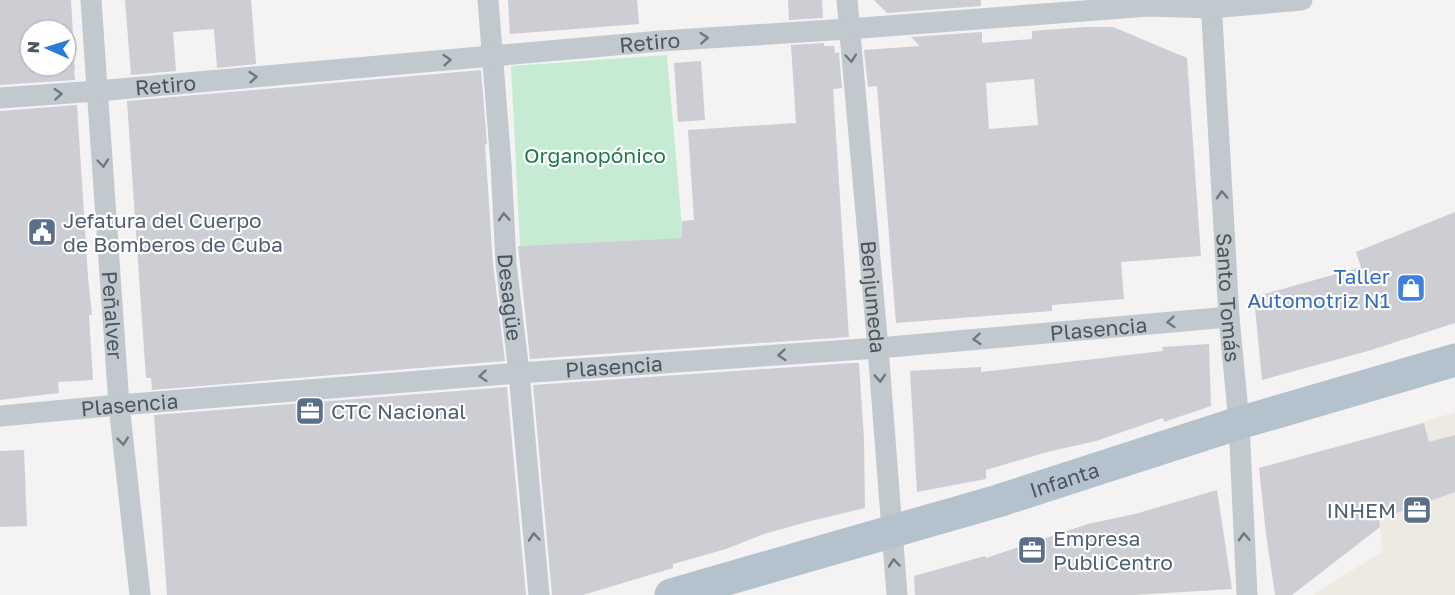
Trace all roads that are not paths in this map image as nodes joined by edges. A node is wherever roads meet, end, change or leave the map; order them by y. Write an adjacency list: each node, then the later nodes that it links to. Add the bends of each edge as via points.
1 (91, 0): 8 (street, Peñalver)
2 (488, 0): 7 (street, Desagüe)
3 (847, 0): 6 (street, Benjumeda)
4 (1302, 0): 5 (street, Retiro)
5 (1211, 4): 6 (street, Retiro); 10 (street, Santo Tomás, one-way to 5)
6 (848, 29): 7 (street, Retiro, one-way to 6); 11 (street, Benjumeda, one-way to 11)
7 (493, 56): 8 (street, Retiro, one-way to 7); 13 (street, Desagüe, one-way to 7, via 506,263)
8 (97, 91): 9 (street, Retiro, one-way to 8); 14 (street, Peñalver, one-way to 14)
9 (0, 98)
10 (1229, 317): 11 (street, Plasencia, one-way to 11); 16 (street, Santo Tomás)
11 (878, 348): 13 (street, Plasencia, one-way to 13); 17 (street, Benjumeda, one-way to 17)
12 (1455, 360): 16 (main road, Infanta)
13 (519, 373): 14 (street, Plasencia, one-way to 14); 19 (street, Desagüe, one-way to 13)
14 (119, 405): 15 (street, Plasencia); 18 (street, Peñalver, one-way to 18)
15 (0, 416)
16 (1239, 423): 17 (main road, Infanta); 22 (street, Santo Tomás, one-way to 16)
17 (891, 532): 20 (main road, Infanta); 21 (street, Benjumeda, one-way to 17)
18 (140, 595)
19 (539, 595)
20 (671, 595)
21 (897, 595)
22 (1247, 595)

